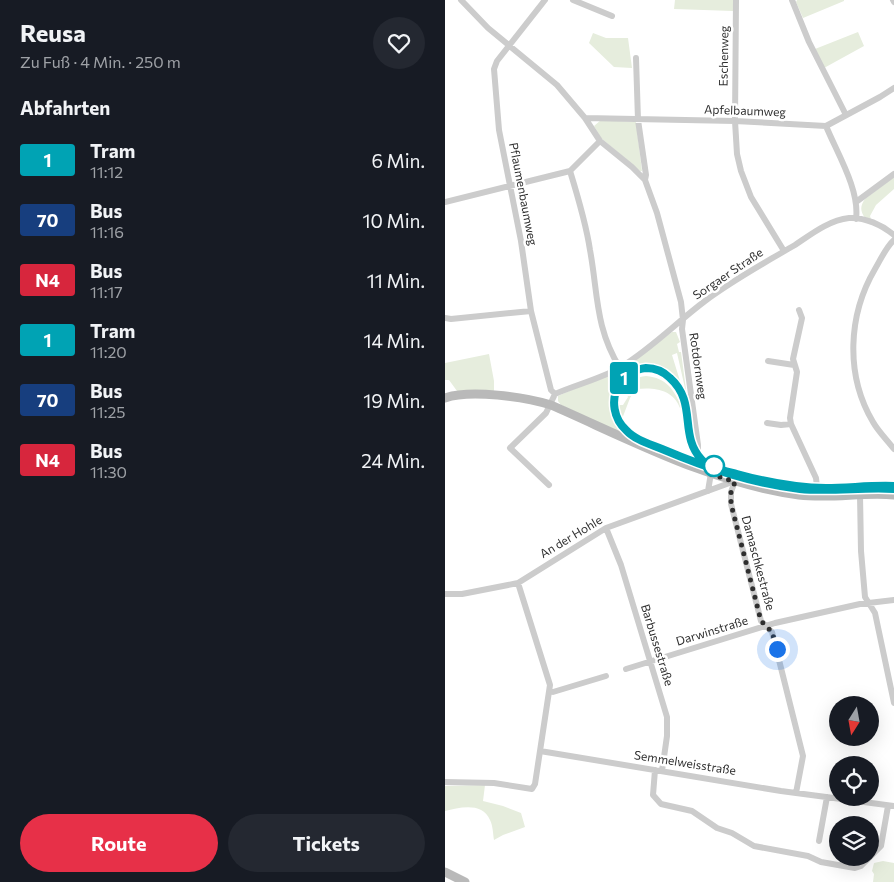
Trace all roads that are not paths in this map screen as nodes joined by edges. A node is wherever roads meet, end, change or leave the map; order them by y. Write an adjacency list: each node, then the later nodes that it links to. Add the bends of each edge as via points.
1 (461, 0): 8 (street, Rotdornweg)
2 (545, 0): 8 (street, Pflaumenbaumweg)
3 (573, 0): 6 (street)
4 (736, 0): 14 (street, Eschenweg)
5 (792, 0): 11 (street, via 813,51)
6 (591, 3): 7 (street)
7 (612, 16)
8 (509, 46): 12 (street, Rotdornweg, via 557,85); 20 (street, Pflaumenbaumweg, via 494,69 498,122)
9 (636, 58): 13 (street, Rotdornweg)
10 (894, 88): 11 (street)
11 (846, 115): 15 (street)
12 (585, 118): 13 (street, Apfelbaumweg); 16 (street, Rotdornweg)
13 (638, 120): 14 (street, Apfelbaumweg); 19 (street, Rotdornweg)
14 (735, 121): 15 (street, Apfelbaumweg); 26 (street, Eschenweg, via 737,154 751,197)
15 (826, 126): 22 (street)
16 (600, 141): 17 (street); 19 (street, Rotdornweg)
17 (570, 171): 20 (street); 33 (street, via 590,250 600,321)
18 (894, 174): 22 (street)
19 (645, 180): 30 (street, Rotdornweg, via 657,213)
20 (509, 186): 21 (street); 28 (street, Pflaumenbaumweg)
21 (445, 202)
22 (856, 202): 23 (street)
23 (856, 219): 24 (street, Sorgaer Straße, via 872,222); 26 (street, Sorgaer Straße, via 830,224)
24 (894, 235)
25 (894, 240): 39 (street, via 862,296 853,344 858,388 873,422)
26 (785, 251): 30 (street, Sorgaer Straße, via 731,283)
27 (799, 310): 32 (street, via 802,318)
28 (531, 311): 29 (street); 34 (street, Pflaumenbaumweg, via 551,390)
29 (445, 318)
30 (683, 320): 33 (street, Sorgaer Straße); 40 (street, Rotdornweg)
31 (768, 361): 32 (street)
32 (794, 365): 38 (street, via 797,372)
33 (620, 368): 34 (street, Sorgaer Straße)
34 (555, 394): 36 (street)
35 (445, 398): 36 (street, via 473,394)
36 (551, 405): 40 (street); 43 (street, via 510,448)
37 (767, 423): 38 (street)
38 (791, 424): 45 (street, via 815,478)
39 (894, 449)
40 (698, 469): 41 (street)
41 (711, 474): 42 (street); 44 (street)
42 (735, 482): 44 (street, An der Hohle); 45 (street); 53 (street, Damaschkestraße, via 731,504 761,621)
43 (549, 485)
44 (708, 491): 48 (street, An der Hohle)
45 (818, 495): 46 (street)
46 (860, 495): 47 (street); 52 (street, via 863,583)
47 (894, 495)
48 (606, 528): 49 (street, An der Hohle); 54 (street, Barbussestraße, via 621,564)
49 (518, 583): 50 (street, An der Hohle, via 462,594); 57 (street)
50 (445, 594)
51 (894, 600): 52 (street, Darwinstraße)
52 (869, 604): 53 (street, Darwinstraße); 58 (street, via 875,614)
53 (767, 626): 54 (street, Darwinstraße); 62 (street, Damaschkestraße, via 772,632 803,756)
54 (651, 662): 55 (street, Darwinstraße); 60 (street, Barbussestraße, via 668,722)
55 (626, 669)
56 (606, 676): 57 (street)
57 (550, 691): 59 (street)
58 (894, 703)
59 (540, 751): 60 (street, Semmelweisstraße); 61 (street, via 532,789 494,782)
60 (659, 770): 62 (street, Semmelweisstraße); 66 (street, Barbussestraße, via 653,792 657,801 692,811 717,828 754,846 855,868)
61 (445, 782)
62 (797, 793): 63 (street, Semmelweisstraße)
63 (827, 797): 64 (street, Semmelweisstraße); 65 (street)
64 (891, 806): 66 (street, Semmelweisstraße)
65 (819, 841)
66 (881, 846)
67 (445, 872): 68 (street)
68 (465, 882)

